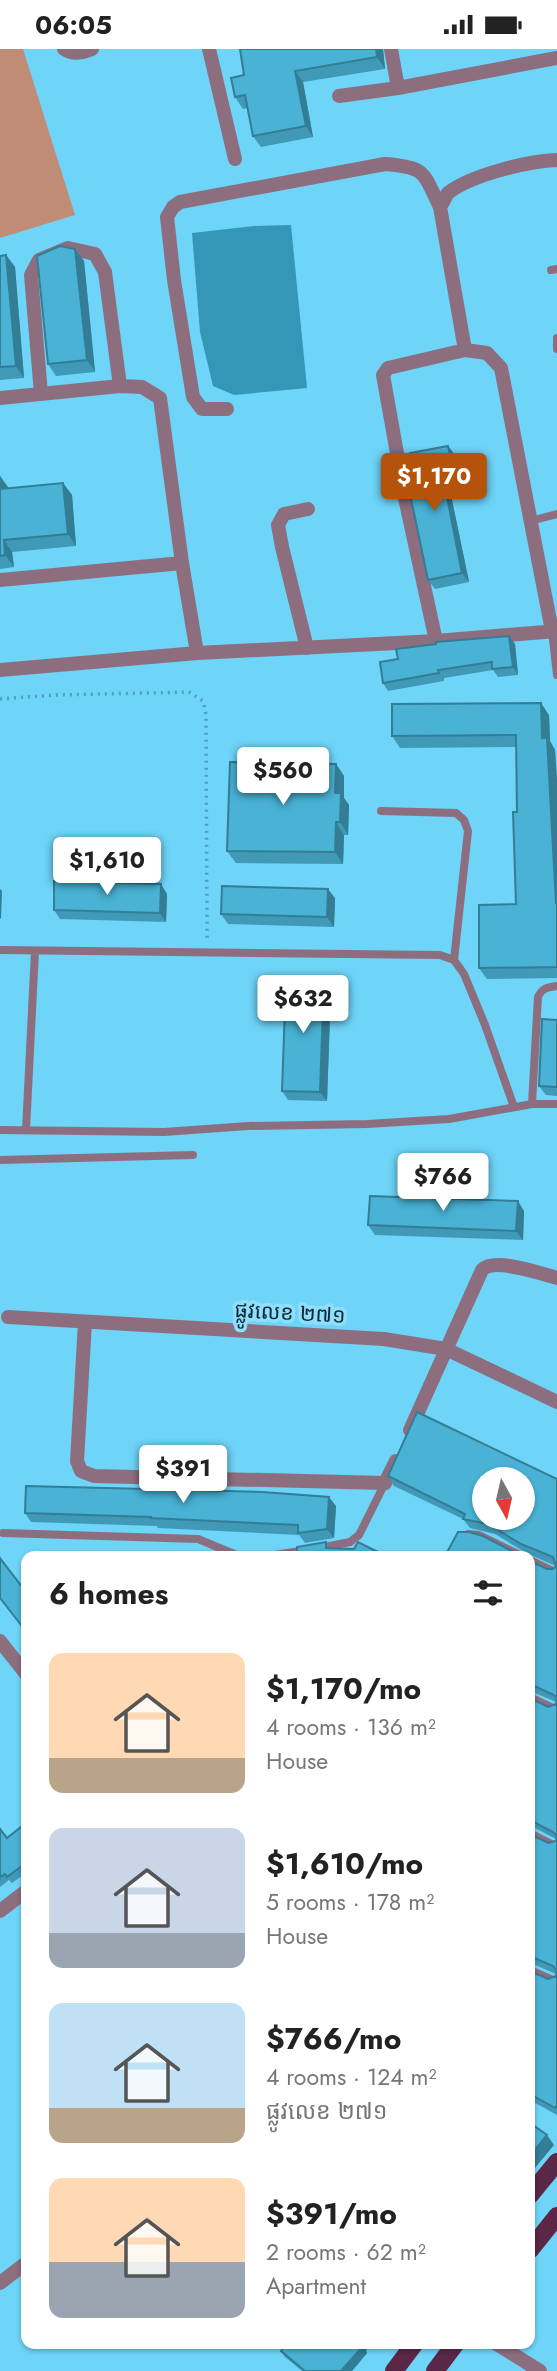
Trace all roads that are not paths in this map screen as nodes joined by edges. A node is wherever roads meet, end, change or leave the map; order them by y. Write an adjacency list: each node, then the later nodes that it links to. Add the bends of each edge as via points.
1 (64, 49): 2 (street, via 69,53)
2 (92, 49)
3 (209, 49): 8 (street)
4 (391, 49): 6 (street)
5 (557, 58): 6 (street)
6 (398, 88): 7 (street)
7 (339, 96)
8 (235, 159)
9 (557, 160): 10 (street, via 538,160 485,174 447,194)
10 (440, 208): 13 (street); 17 (street, via 424,174 410,166 385,164 180,202 173,207 167,217 172,267 193,397 202,409)
11 (557, 338): 12 (lane)
12 (557, 349)
13 (465, 350): 20 (street, via 487,353 501,368); 24 (street, via 388,367 383,375)
14 (120, 386): 15 (street); 15 (street, via 105,272 95,254 68,249 39,260 31,275); 21 (street, via 142,387 160,398)
15 (41, 394): 16 (street)
16 (0, 398)
17 (227, 409)
18 (308, 509): 25 (street, via 284,514 278,525)
19 (557, 514): 20 (lane)
20 (530, 521): 23 (street)
21 (182, 563): 22 (street); 26 (street)
22 (0, 580)
23 (554, 631): 24 (street); 28 (lane)
24 (436, 641): 25 (street)
25 (307, 648): 26 (street)
26 (197, 653): 27 (street)
27 (0, 670)
28 (557, 675)
29 (381, 811): 32 (lane, via 456,813 464,820 468,831)
30 (0, 950): 31 (lane)
31 (35, 951): 32 (lane, via 440,955); 38 (lane)
32 (454, 960): 36 (lane, via 485,1025)
33 (557, 986): 34 (lane, via 546,988 538,997)
34 (532, 1104): 35 (lane); 36 (lane)
35 (557, 1104)
36 (514, 1107): 38 (lane, via 449,1119 367,1124 164,1132)
37 (0, 1130): 38 (lane)
38 (26, 1130)
39 (193, 1155): 40 (lane)
40 (0, 1160)
41 (557, 1277): 44 (street, via 497,1263 486,1265)
42 (8, 1317): 43 (street, ផ្លូវលេខ ២៧១)
43 (85, 1322): 44 (street, ផ្លូវលេខ ២៧១, via 384,1339); 46 (street, via 77,1461 81,1471 94,1476)
44 (446, 1349): 45 (street, ផ្លូវលេខ ២៧១); 46 (street)
45 (557, 1402)
46 (385, 1483): 50 (lane, via 359,1535 350,1542)
47 (3, 1532): 49 (lane, via 198,1539)
48 (461, 1537): 51 (lane, via 479,1535)
49 (227, 1551)
50 (297, 1551)
51 (512, 1551)
52 (535, 1562): 53 (lane)
53 (557, 1573)
54 (0, 1641): 55 (street)
55 (21, 1668)
56 (535, 1699): 57 (lane)
57 (557, 1710)
58 (535, 1836): 59 (lane)
59 (557, 1847)
60 (21, 1895): 61 (street)
61 (0, 1911)
62 (535, 1972): 63 (lane)
63 (557, 1982)
64 (557, 2162): 65 (main road)
65 (535, 2189)
66 (557, 2216): 67 (main road)
67 (535, 2243)
68 (21, 2267): 69 (street)
69 (0, 2283)
70 (410, 2349): 73 (main road)
71 (452, 2349): 74 (main road)
72 (505, 2349): 75 (street)
73 (394, 2371)
74 (435, 2371)
75 (540, 2371)

